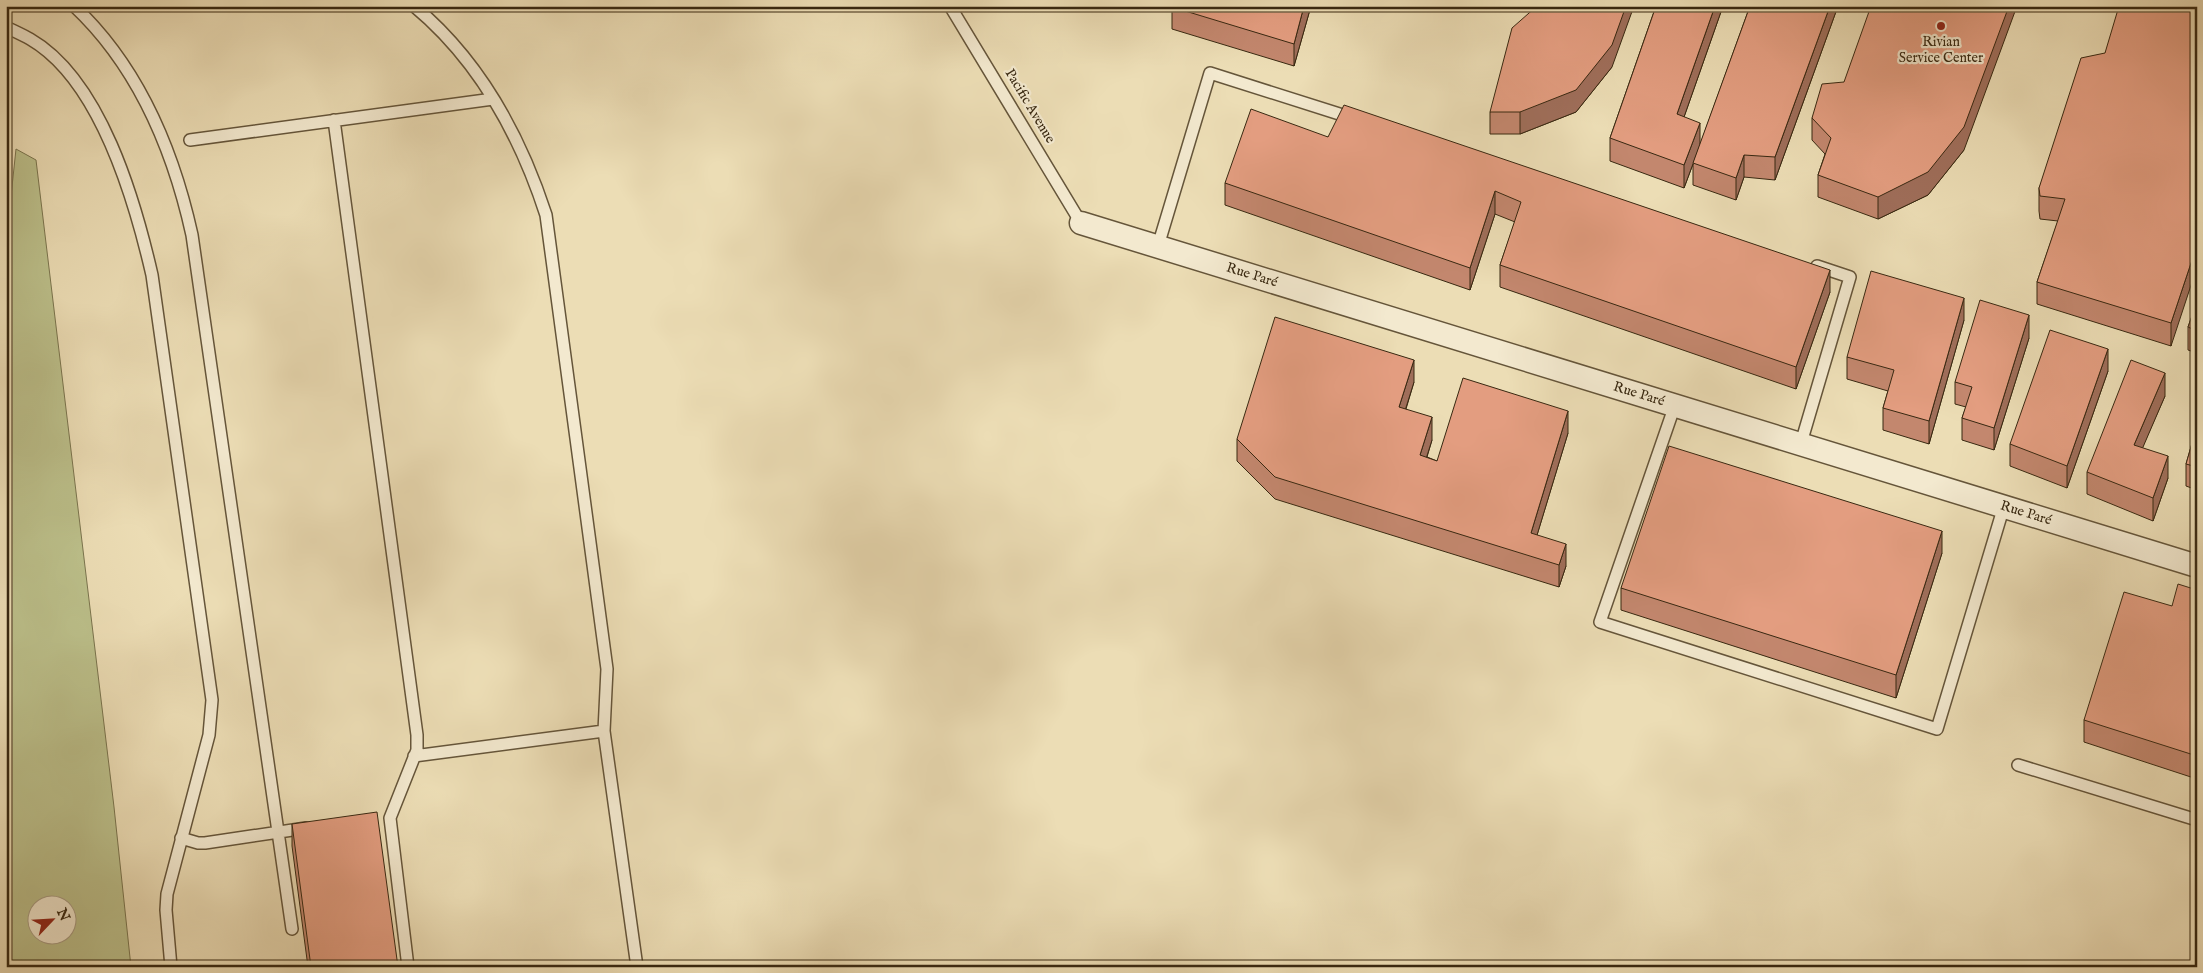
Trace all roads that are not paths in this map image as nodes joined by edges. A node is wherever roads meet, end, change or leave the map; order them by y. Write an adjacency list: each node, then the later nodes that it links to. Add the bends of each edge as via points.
1 (74, 6): 21 (lane, via 106,41 142,94 162,134 184,196)
2 (414, 6): 5 (lane, via 454,45)
3 (950, 6): 9 (lane, Pacific Avenue)
4 (6, 28): 22 (lane, via 32,40 54,58 89,101 122,168 152,275 212,700 209,735)
5 (493, 99): 6 (lane); 16 (lane, via 508,122 530,169 546,215 607,669)
6 (334, 120): 8 (lane); 17 (lane, via 417,734)
7 (1361, 121): 10 (lane, via 1210,73)
8 (190, 140)
9 (1082, 223): 10 (street, Rue Paré)
10 (1158, 246): 12 (street, Rue Paré)
11 (1807, 263): 13 (lane, via 1850,277)
12 (1675, 405): 13 (street, Rue Paré); 14 (lane, via 1600,622 1937,729)
13 (1801, 443): 14 (street, Rue Paré)
14 (2004, 506): 15 (street, Rue Paré)
15 (2197, 566)
16 (604, 731): 17 (lane); 26 (lane)
17 (414, 756): 25 (lane, via 385,818)
18 (2018, 765): 19 (lane)
19 (2197, 820)
20 (315, 827): 21 (lane)
21 (278, 832): 22 (lane, via 205,843); 23 (lane)
22 (181, 838): 24 (lane, via 167,894)
23 (292, 929)
24 (171, 967)
25 (408, 967)
26 (637, 967)

